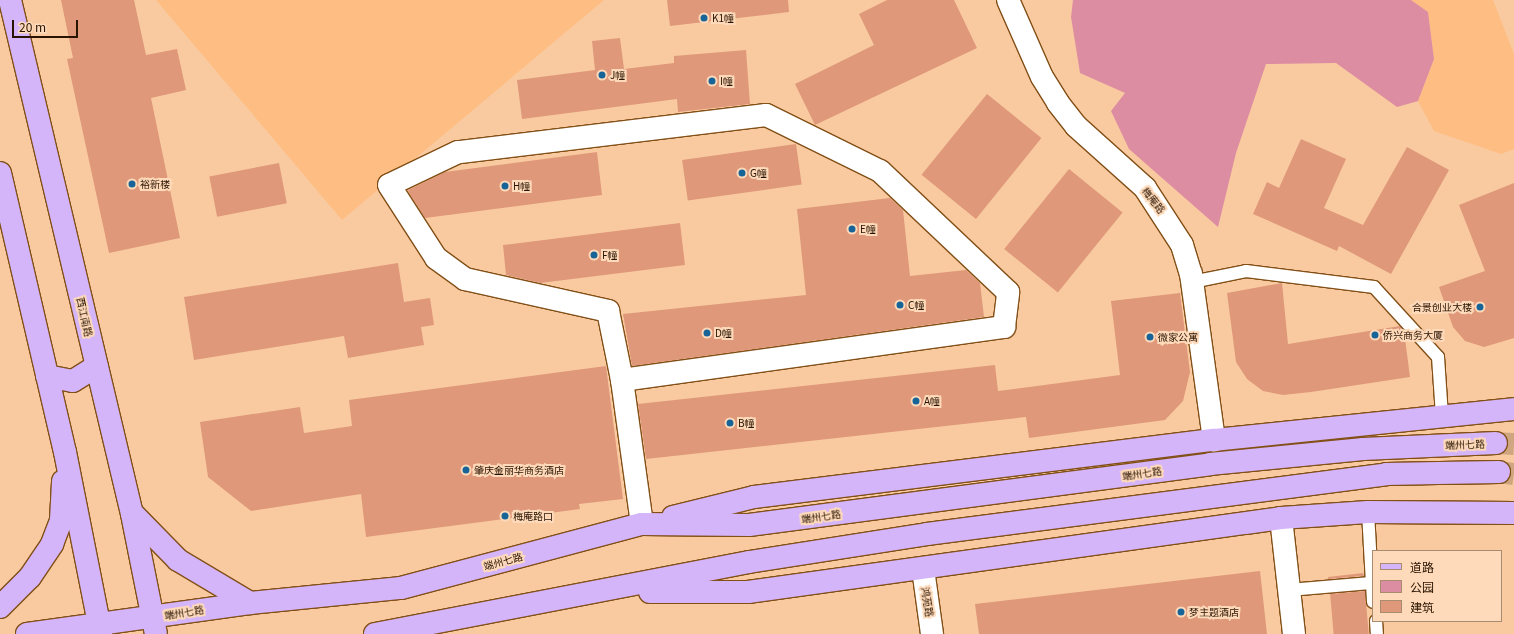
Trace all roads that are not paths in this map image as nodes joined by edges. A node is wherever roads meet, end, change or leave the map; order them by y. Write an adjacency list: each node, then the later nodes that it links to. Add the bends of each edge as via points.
1 (10, 0): 5 (main road, 西江南路)
2 (1008, 0): 4 (street, 梅庵路, via 1042,77 1058,103 1076,126 1149,193 1182,245)
3 (0, 173): 6 (main road)
4 (1192, 282): 9 (lane, via 1246,271 1374,287 1438,356); 10 (street, 梅庵路)
5 (97, 366): 6 (main road, via 73,381); 16 (main road, 西江南路)
6 (47, 376): 12 (main road)
7 (622, 380): 7 (street, via 608,311 465,279 436,258 389,185 458,152 766,115 880,171 1008,292 1004,327); 18 (street)
8 (1513, 410): 9 (main road)
9 (1442, 416): 10 (main road)
10 (1214, 440): 18 (main road, via 754,497)
11 (1496, 443): 18 (main road, 端州七路, via 1363,449 1210,464 749,525)
12 (65, 452): 25 (main road, via 61,520 52,544 30,577); 28 (main road)
13 (1499, 472): 22 (main road, via 1386,474 927,534 748,562)
14 (1368, 512): 15 (main road); 17 (main road); 20 (lane)
15 (1514, 513)
16 (132, 514): 24 (main road, via 178,560); 27 (main road, 西江南路)
17 (1281, 518): 19 (main road); 21 (street)
18 (642, 524): 24 (main road, 端州七路, via 401,588)
19 (923, 569): 22 (main road, via 748,592); 31 (street, 鸿苑路)
20 (1370, 583): 21 (lane); 23 (lane)
21 (1289, 590): 32 (street)
22 (600, 591): 30 (main road)
23 (1372, 596)
24 (250, 603): 27 (main road, 端州七路)
25 (0, 607)
26 (1376, 622): 33 (lane)
27 (154, 626): 28 (main road, 端州七路)
28 (100, 629): 29 (main road, 端州七路)
29 (27, 634)
30 (375, 634)
31 (932, 634)
32 (1294, 634)
33 (1377, 634)

